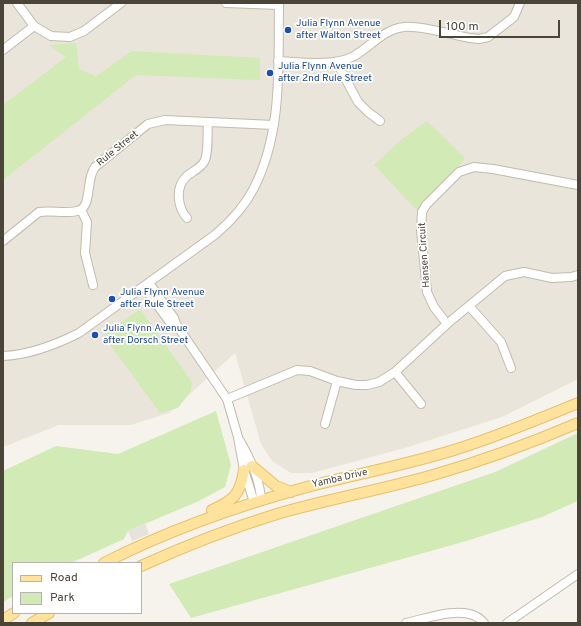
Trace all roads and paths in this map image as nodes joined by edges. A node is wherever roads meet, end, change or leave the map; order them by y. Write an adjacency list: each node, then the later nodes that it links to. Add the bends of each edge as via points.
1 (17, 3): 6 (street)
2 (121, 3): 6 (street, via 84,31 70,38 51,36)
3 (226, 3): 5 (street)
4 (520, 3): 9 (street, via 514,17 488,37 470,38 403,27 381,37 353,57)
5 (279, 4): 8 (street)
6 (34, 26): 7 (street)
7 (3, 50)
8 (278, 61): 9 (street); 12 (street)
9 (337, 63): 10 (street, via 358,102)
10 (380, 121)
11 (208, 122): 12 (street, Rule Street); 14 (street, Rule Street, via 165,120 148,124 91,172 86,205); 15 (street, via 204,162 184,178 179,189 178,201)
12 (274, 125): 19 (street, via 264,165 243,206 216,234)
13 (578, 185): 21 (street, Hansen Circuit, via 474,167 459,172 426,205 422,212 421,230 427,292 434,307)
14 (81, 210): 16 (street, via 39,212); 18 (street, via 87,222 85,253)
15 (187, 218)
16 (3, 241)
17 (578, 275): 20 (street, via 571,278 552,278 524,272 505,276)
18 (93, 285)
19 (146, 285): 22 (street, via 79,333 35,352); 26 (street, via 174,318)
20 (469, 306): 21 (street); 23 (street, via 501,342)
21 (447, 324): 24 (street)
22 (3, 356)
23 (511, 368)
24 (395, 372): 25 (street, via 379,382 367,385); 28 (street)
25 (337, 381): 26 (street, via 310,371 297,370); 30 (street)
26 (225, 396): 31 (street, via 238,437 249,456)
27 (578, 402): 32 (main road, Yamba Drive, via 507,432 453,450)
28 (421, 404)
29 (578, 423): 34 (main road, Yamba Drive, via 521,446 446,471)
30 (324, 424)
31 (248, 468): 32 (main road, via 276,486); 33 (street, via 261,492); 35 (main road, via 233,498 209,511)
32 (291, 492): 33 (main road, Yamba Drive)
33 (258, 501): 34 (main road); 35 (main road, Yamba Drive)
34 (264, 518): 37 (main road, Yamba Drive)
35 (196, 522): 36 (main road, Yamba Drive)
36 (106, 562)
37 (142, 566)
38 (578, 574): 45 (street)
39 (12, 614): 41 (main road)
40 (47, 614): 42 (main road)
41 (3, 620)
42 (32, 623)
43 (406, 623): 44 (street, via 463,612 476,616)
44 (484, 623)
45 (507, 623)

